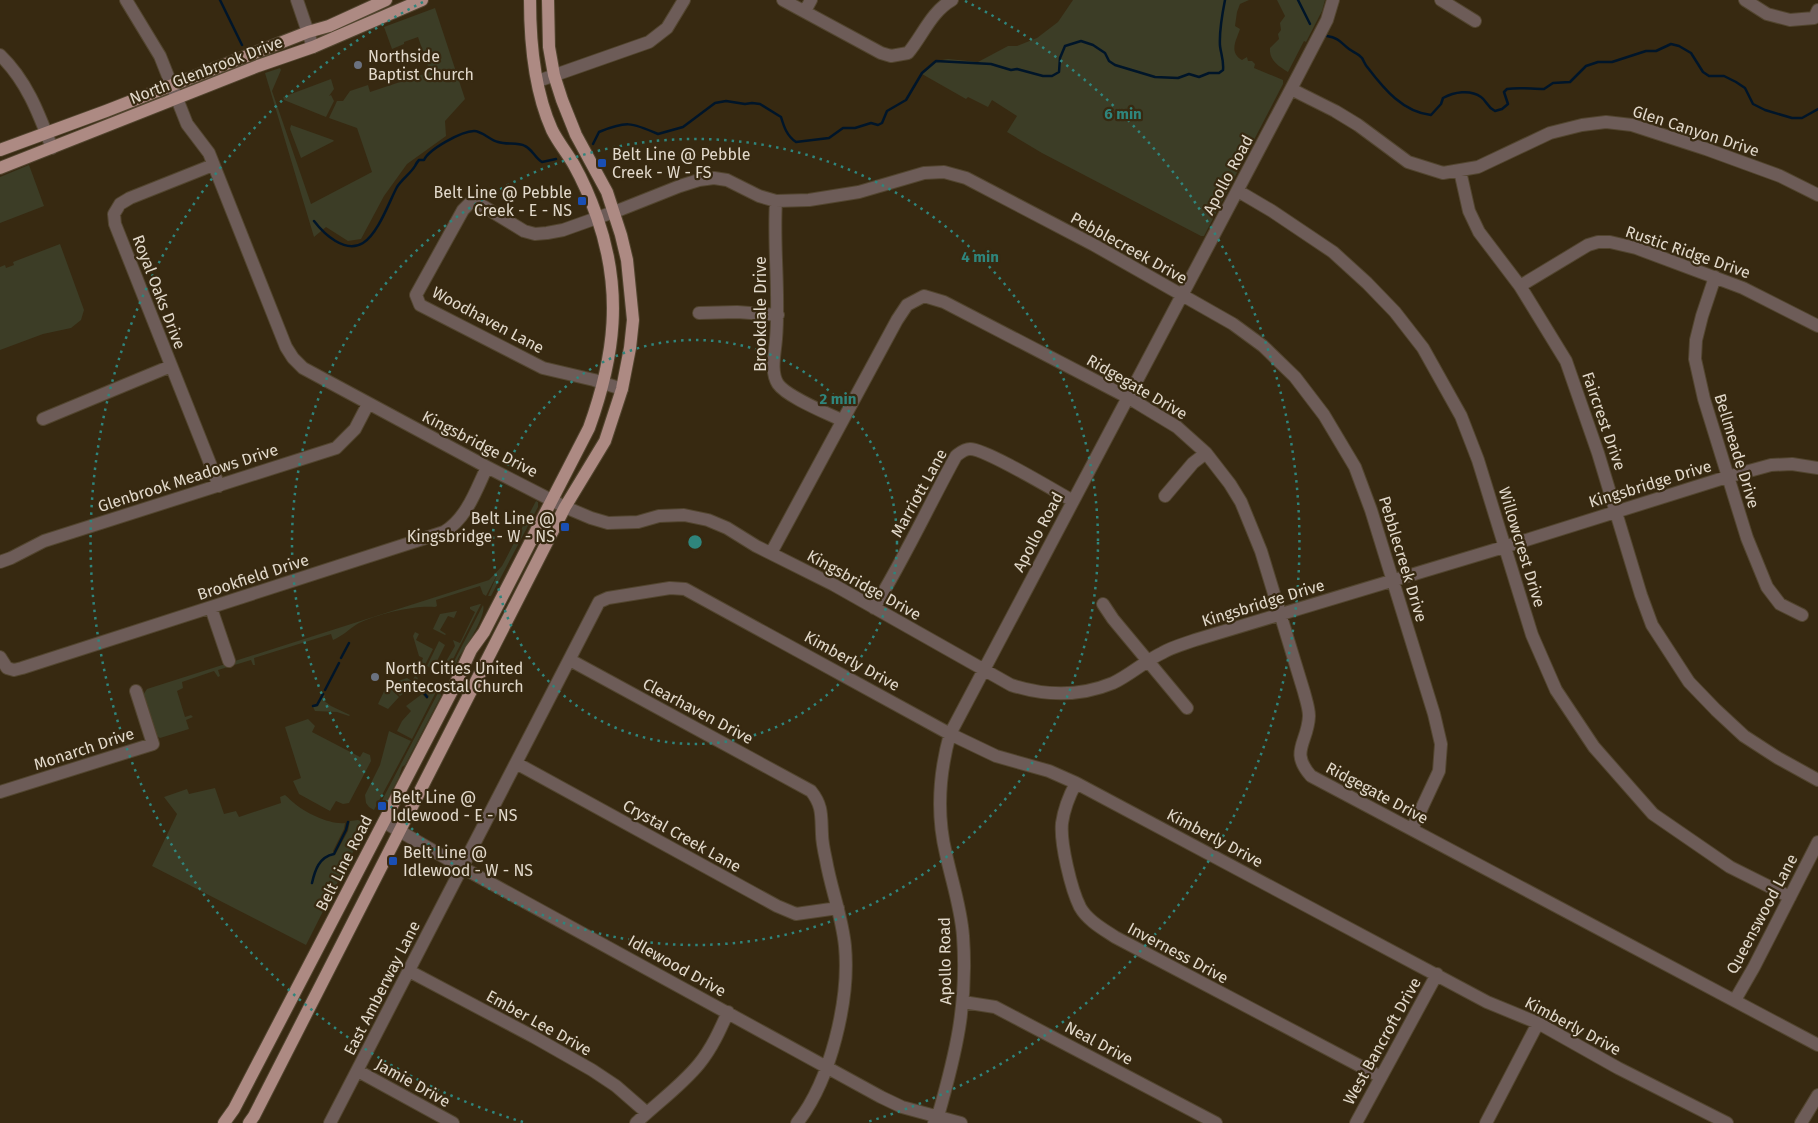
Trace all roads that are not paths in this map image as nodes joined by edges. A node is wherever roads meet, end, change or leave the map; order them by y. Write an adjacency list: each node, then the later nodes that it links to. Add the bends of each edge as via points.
1 (126, 0): 21 (street, Kingsbridge Drive, via 160,56)
2 (297, 0): 16 (street)
3 (386, 0): 16 (main road, North Glenbrook Drive)
4 (422, 0): 17 (main road, North Glenbrook Drive)
5 (530, 0): 20 (main road, Belt Line Road, via 530,30)
6 (548, 0): 19 (main road, via 549,47)
7 (684, 0): 19 (street, via 667,28 648,42)
8 (783, 0): 13 (street)
9 (952, 0): 13 (street, via 931,19 908,53 900,56 881,53)
10 (1333, 0): 22 (street, Apollo Road, via 1327,20)
11 (1441, 0): 15 (street)
12 (1745, 0): 14 (street, via 1767,14 1790,20)
13 (808, 6)
14 (1816, 14)
15 (1475, 21)
16 (308, 32): 17 (street); 21 (main road, North Glenbrook Drive)
17 (313, 47): 23 (main road, North Glenbrook Drive)
18 (0, 55): 24 (street, via 30,95)
19 (554, 75): 20 (street); 34 (main road, via 576,135 607,192)
20 (538, 81): 35 (main road, Belt Line Road, via 552,130 575,167)
21 (172, 85): 23 (street, Kingsbridge Drive); 24 (main road, North Glenbrook Drive)
22 (1291, 89): 29 (street, Glen Canyon Drive, via 1358,124 1408,162 1443,173); 30 (street, Apollo Road)
23 (176, 99): 25 (main road, North Glenbrook Drive); 27 (street, Kingsbridge Drive, via 187,124 204,144)
24 (46, 134): 25 (street); 26 (main road, North Glenbrook Drive)
25 (52, 148): 28 (main road, North Glenbrook Drive)
26 (0, 150)
27 (213, 165): 42 (street, Royal Oaks Drive, via 130,198 120,204 114,214 115,224); 46 (street, Kingsbridge Drive, via 293,358 303,368)
28 (0, 168)
29 (1460, 171): 31 (street, Glen Canyon Drive, via 1478,167 1550,134 1606,122 1632,125 1706,149 1780,176); 37 (street, Faircrest Drive, via 1469,211 1480,232)
30 (1238, 191): 38 (street, Apollo Road); 59 (street, Willowcrest Drive, via 1333,252 1395,312 1422,348 1461,416)
31 (1818, 195)
32 (776, 201): 34 (street, Pebblecreek Drive, via 727,180 714,178 680,186); 38 (street, Pebblecreek Drive, via 809,200 859,192 924,172 944,172 973,182); 40 (street, Brookdale Drive)
33 (470, 203): 35 (street, Pebblecreek Drive, via 478,203 524,231 535,234 563,230); 43 (street, Woodhaven Lane, via 416,294 420,305 543,368)
34 (614, 212): 35 (street, Pebblecreek Drive); 44 (main road, via 632,300 631,339)
35 (597, 218): 43 (main road, Belt Line Road, via 613,302 612,342)
36 (1715, 277): 37 (street, Rustic Ridge Drive, via 1636,248 1598,242); 41 (street, Rustic Ridge Drive); 52 (street, Bellmeade Drive, via 1698,332 1695,359)
37 (1520, 286): 58 (street, Faircrest Drive, via 1566,361)
38 (1183, 296): 45 (street, Apollo Road); 62 (street, Pebblecreek Drive, via 1233,324 1263,346 1312,397 1355,467)
39 (699, 313): 40 (street)
40 (778, 314): 48 (street, Brookdale Drive, via 774,370 778,384 790,394)
41 (1818, 326)
42 (171, 366): 47 (street); 53 (street, Royal Oaks Drive)
43 (603, 383): 44 (street, Woodhaven Lane); 55 (main road, Belt Line Road, via 589,428)
44 (622, 389): 57 (main road, via 605,441)
45 (1129, 398): 48 (street, Ridgegate Drive, via 944,302 924,296 907,305); 49 (street, Ridgegate Drive, via 1177,427); 56 (street, Apollo Road)
46 (368, 404): 50 (street, Kingsbridge Drive); 53 (street, Glenbrook Meadows Drive, via 354,429 336,448)
47 (43, 419)
48 (841, 420): 60 (street, Ridgegate Drive)
49 (1206, 453): 54 (street, via 1193,463); 67 (street, Ridgegate Drive, via 1241,502)
50 (487, 467): 55 (street, Kingsbridge Drive); 65 (street, Brookfield Drive, via 465,511 457,523 444,532)
51 (1818, 468): 52 (street, Kingsbridge Drive, via 1771,465)
52 (1727, 477): 58 (street, Kingsbridge Drive); 68 (street, Bellmeade Drive, via 1766,587 1780,604)
53 (219, 486): 61 (street, Glenbrook Meadows Drive, via 44,541)
54 (1165, 496)
55 (552, 499): 57 (street, Kingsbridge Drive); 74 (main road, Belt Line Road)
56 (1073, 501): 66 (street, Marriott Lane, via 993,458 970,449 961,452); 73 (street, Apollo Road)
57 (566, 507): 60 (street, Kingsbridge Drive, via 608,523 684,515 708,520); 76 (main road)
58 (1616, 512): 59 (street, Kingsbridge Drive); 80 (street, Faircrest Drive, via 1652,625 1689,682 1744,736)
59 (1504, 547): 62 (street, Kingsbridge Drive); 88 (street, Willowcrest Drive, via 1532,635 1556,690 1594,748 1653,814 1730,867)
60 (771, 553): 66 (street, Kingsbridge Drive)
61 (0, 562)
62 (1392, 580): 67 (street, Kingsbridge Drive); 84 (street, Pebblecreek Drive, via 1441,744 1439,771)
63 (685, 589): 70 (street, East Amberway Lane, via 670,588 598,602); 78 (street, Kimberly Drive)
64 (1103, 604): 72 (street)
65 (211, 608): 69 (street, Brookfield Drive, via 14,670 7,668); 71 (street)
66 (874, 608): 73 (street, Kingsbridge Drive)
67 (1281, 615): 72 (street, Kingsbridge Drive, via 1177,646); 84 (street, Ridgegate Drive, via 1309,715 1300,752 1303,767 1311,776)
68 (1802, 615)
69 (0, 657)
70 (570, 660): 79 (street, East Amberway Lane); 89 (street, Clearhaven Drive, via 811,791 821,810 825,858)
71 (229, 661)
72 (1148, 661): 73 (street, Kingsbridge Drive, via 1113,682 1064,694 1027,690); 77 (street)
73 (984, 669): 78 (street, Apollo Road)
74 (453, 688): 76 (main road); 83 (main road, Belt Line Road)
75 (136, 691): 82 (street, Monarch Drive, via 153,744)
76 (470, 697): 85 (main road)
77 (1187, 708)
78 (950, 734): 81 (street, Kimberly Drive, via 996,756 1049,771); 93 (street, Apollo Road, via 942,764 940,815 961,917)
79 (516, 763): 87 (street, East Amberway Lane); 89 (street, Crystal Creek Lane, via 777,906 796,914)
80 (1818, 780)
81 (1076, 783): 91 (street, Kimberly Drive); 99 (street, Inverness Drive, via 1067,801 1062,824 1063,846 1080,908 1096,925 1114,938)
82 (0, 792)
83 (384, 822): 85 (street, Idlewood Drive); 103 (main road, Belt Line Road)
84 (1412, 829): 92 (street, Ridgegate Drive)
85 (399, 830): 87 (street, Idlewood Drive); 104 (main road)
86 (1818, 842): 88 (street, Queenswood Lane)
87 (463, 868): 90 (street, East Amberway Lane); 94 (street, Idlewood Drive)
88 (1790, 897): 92 (street, Queenswood Lane)
89 (838, 908): 97 (street, via 845,946 844,992)
90 (409, 971): 98 (street, East Amberway Lane); 101 (street, Ember Lee Drive, via 592,1070)
91 (1437, 974): 95 (street, Kimberly Drive, via 1487,1002); 99 (street, West Bancroft Drive)
92 (1734, 1000): 96 (street, Ridgegate Drive)
93 (963, 1002): 102 (street, Apollo Road, via 958,1041); 110 (street, Neal Drive, via 995,1007)
94 (728, 1012): 97 (street, Idlewood Drive); 101 (street, via 700,1063)
95 (1538, 1023): 112 (street); 113 (street, Kimberly Drive)
96 (1818, 1045)
97 (827, 1067): 102 (street, Idlewood Drive, via 902,1107); 108 (street)
98 (358, 1071): 105 (street, East Amberway Lane); 106 (street, Jamie Drive)
99 (1381, 1078): 111 (street, West Bancroft Drive)
100 (1818, 1095): 114 (street)
101 (647, 1113): 107 (street)
102 (936, 1120): 109 (street, Idlewood Drive)
103 (224, 1123)
104 (249, 1123)
105 (330, 1123)
106 (453, 1123)
107 (636, 1123)
108 (797, 1123)
109 (961, 1123)
110 (1216, 1123)
111 (1356, 1123)
112 (1486, 1123)
113 (1727, 1123)
114 (1801, 1123)

